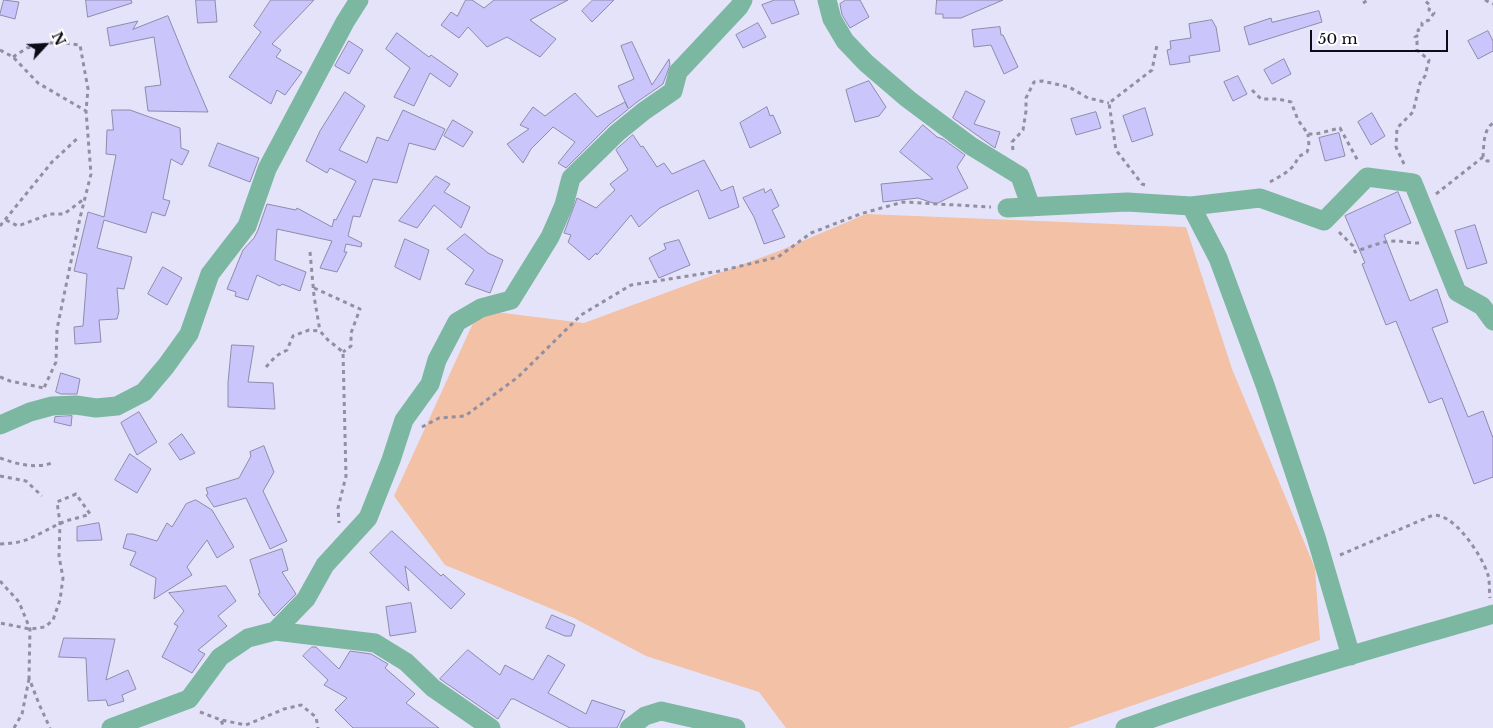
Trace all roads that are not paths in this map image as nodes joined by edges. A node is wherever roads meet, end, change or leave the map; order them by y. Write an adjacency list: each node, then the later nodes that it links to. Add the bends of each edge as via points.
1 (359, 0): 8 (street, via 267,169 247,226 210,274 189,334 166,366 144,392 117,406 52,406)
2 (743, 0): 10 (street, via 678,72 673,91 617,133 571,178 564,205 550,236 512,300 481,308 457,322 437,360 430,384 404,420 368,518 325,565 306,599)
3 (828, 0): 5 (street, via 832,19 840,34 866,63 971,146 1020,176)
4 (1191, 206): 5 (street, via 1127,202); 7 (street, via 1260,198 1324,221 1367,177 1412,183 1457,292 1482,306); 11 (street, via 1218,258 1265,386)
5 (1031, 207): 6 (street)
6 (1007, 208)
7 (1493, 321)
8 (0, 425)
9 (1492, 614): 11 (street)
10 (275, 631): 12 (street, via 248,638 220,657 189,699); 13 (street, via 375,643 406,662 433,688)
11 (1350, 656): 16 (street)
12 (111, 728)
13 (491, 728)
14 (629, 728): 15 (street, via 645,716 662,711)
15 (736, 728)
16 (1125, 728)

